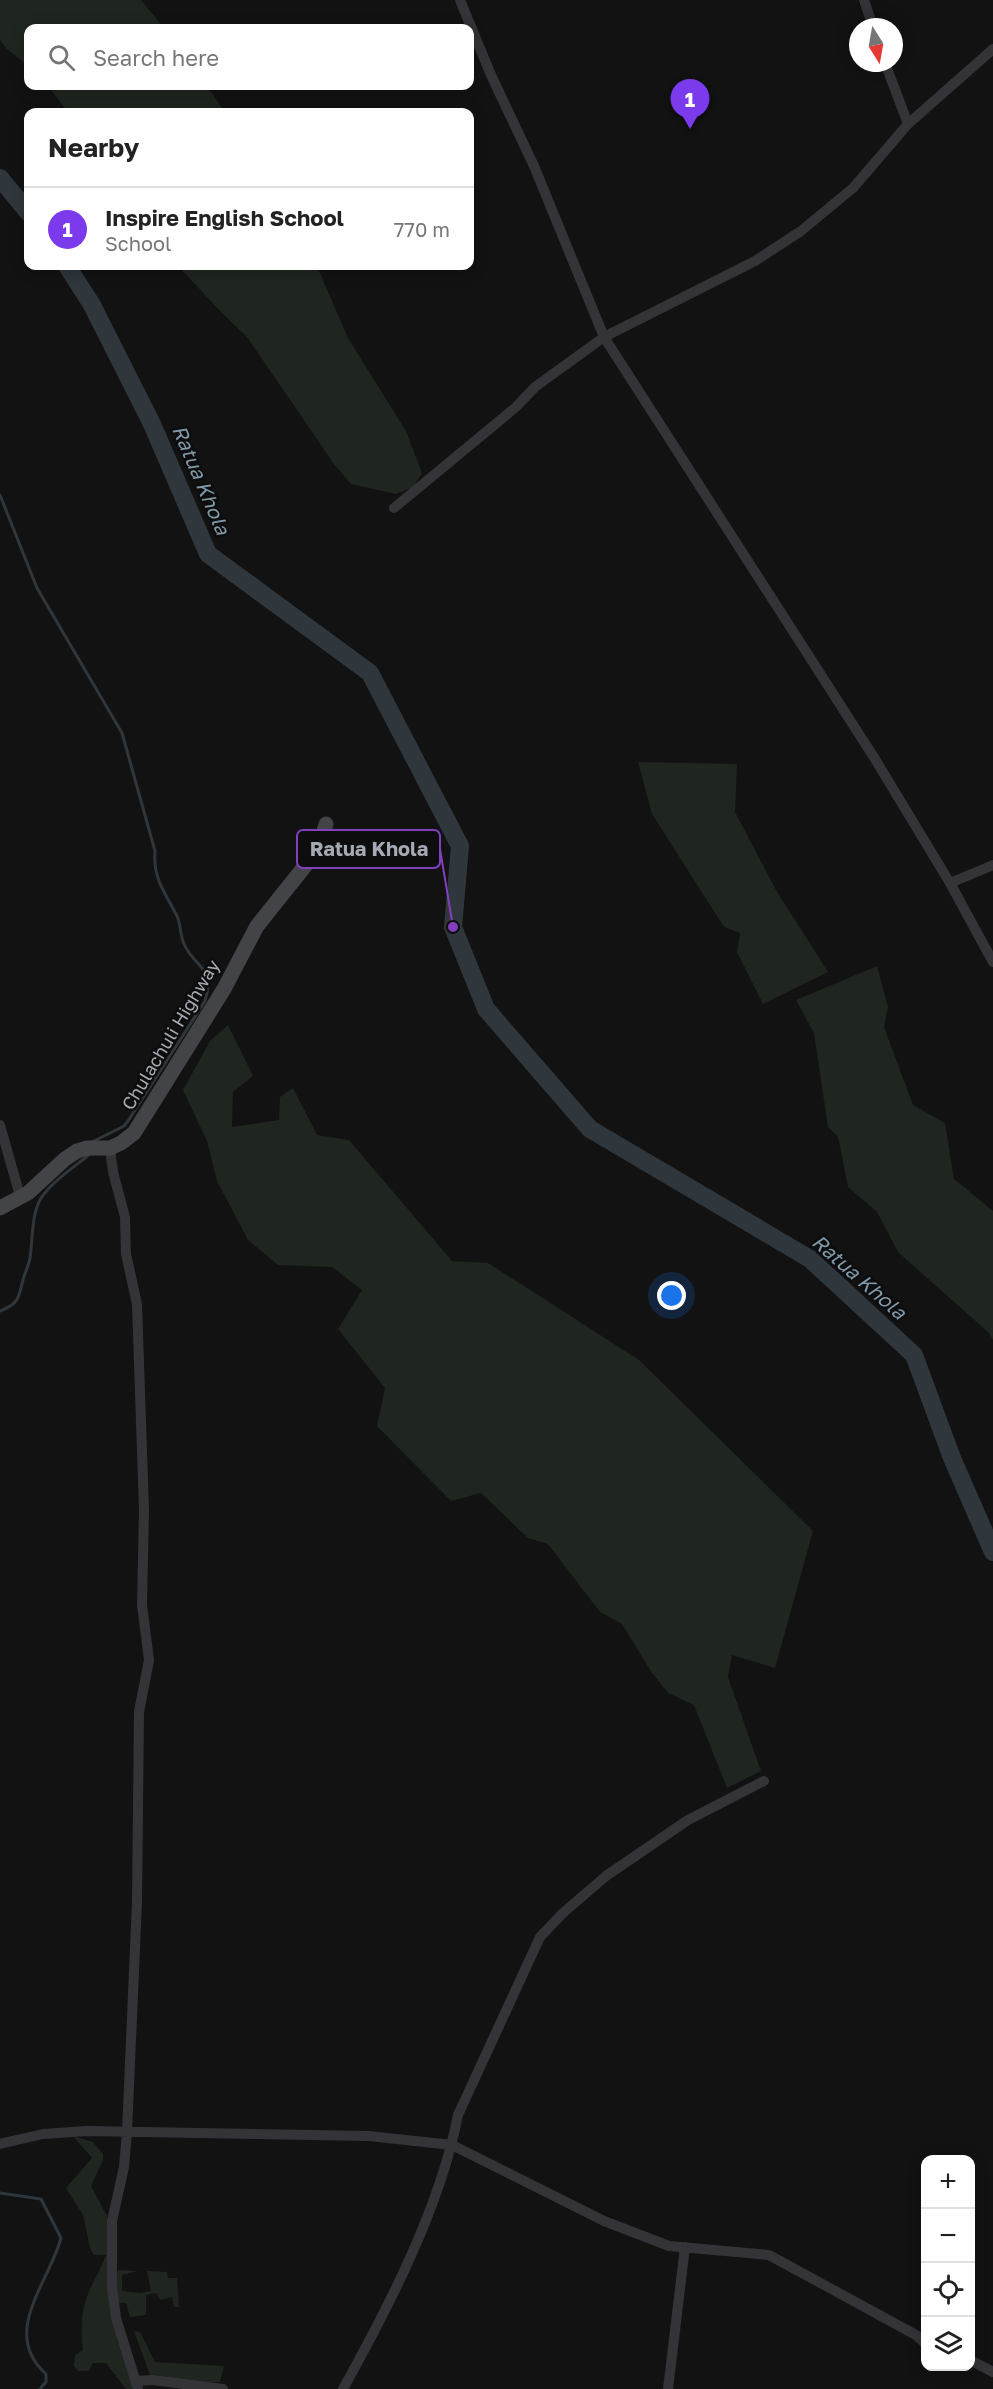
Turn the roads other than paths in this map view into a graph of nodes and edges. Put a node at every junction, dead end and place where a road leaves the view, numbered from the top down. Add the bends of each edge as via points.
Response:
1 (460, 0) edge
2 (864, 0) edge
3 (870, 18) edge
4 (470, 24) edge
5 (474, 34) edge
6 (993, 49) edge
7 (888, 72) edge
8 (908, 124) junction
9 (604, 337) junction
10 (394, 508) dead end
11 (326, 824) dead end
12 (993, 866) edge
13 (950, 883) junction
14 (993, 962) edge
15 (0, 1125) edge
16 (110, 1148) junction
17 (20, 1196) junction
18 (0, 1208) edge
19 (765, 1781) dead end
20 (127, 2132) junction
21 (0, 2144) edge
22 (452, 2145) junction
23 (686, 2247) junction
24 (921, 2340) edge
25 (975, 2363) edge
26 (993, 2372) edge
27 (138, 2385) edge
28 (223, 2389) edge
29 (343, 2389) edge
30 (668, 2389) edge

1 - 4 street
2 - 3 street
5 - 9 street
6 - 8 street
7 - 8 street
8 - 9 street via 854,188 801,231 755,261
9 - 10 street via 535,387
9 - 13 street via 869,749
11 - 16 street, Chulachuli Highway via 313,856 257,926 224,989 149,1112 134,1133
12 - 13 street
13 - 14 street
15 - 17 street
16 - 17 street, Chulachuli Highway via 77,1151
16 - 20 street via 138,1304 144,1510 142,1605 149,1660 139,1712 137,1902
17 - 18 street, Chulachuli Highway
19 - 22 street via 688,1820 615,1869 540,1937 458,2115
20 - 21 street via 62,2131
20 - 22 street via 369,2136
20 - 27 street via 124,2167 111,2221 112,2287 116,2318
22 - 23 street via 604,2221 669,2246
22 - 29 street via 414,2249
23 - 24 street via 769,2255
23 - 30 street
25 - 26 street
27 - 28 street via 152,2380

